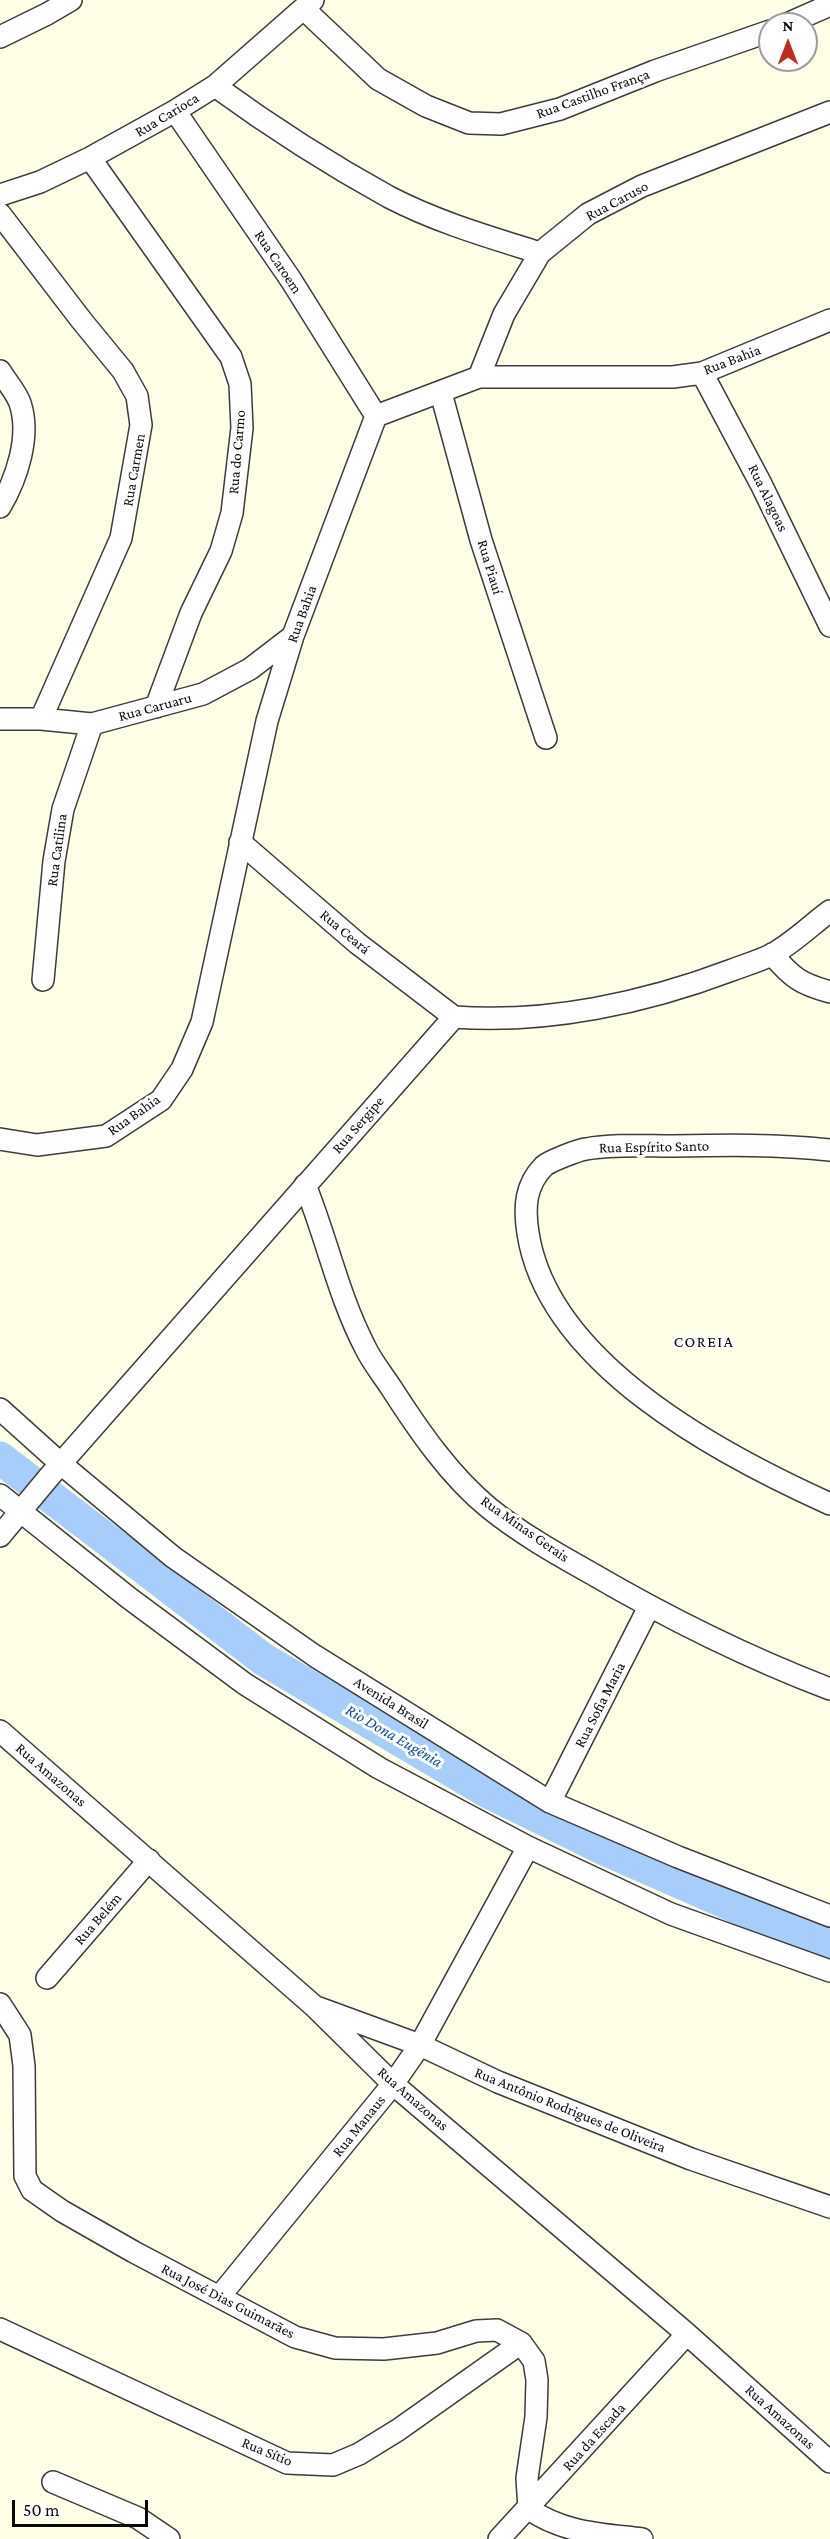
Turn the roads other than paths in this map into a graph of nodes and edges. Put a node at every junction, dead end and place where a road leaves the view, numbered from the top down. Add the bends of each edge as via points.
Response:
1 (71, 0) edge
2 (309, 5) edge
3 (830, 5) edge
4 (814, 12) edge
5 (758, 35) edge
6 (0, 37) edge
7 (215, 86) junction
8 (175, 111) junction
9 (830, 112) edge
10 (90, 158) junction
11 (0, 195) edge
12 (0, 214) edge
13 (540, 253) junction
14 (830, 320) edge
15 (0, 371) edge
16 (702, 373) junction
17 (479, 377) junction
18 (441, 393) junction
19 (376, 416) junction
20 (0, 507) edge
21 (830, 626) edge
22 (293, 636) junction
23 (156, 706) junction
24 (0, 719) edge
25 (41, 719) junction
26 (92, 724) junction
27 (546, 738) dead end
28 (240, 842) junction
29 (830, 911) edge
30 (772, 954) junction
31 (43, 980) dead end
32 (830, 992) edge
33 (454, 1017) junction
34 (0, 1138) edge
35 (830, 1150) edge
36 (305, 1185) junction
37 (0, 1409) edge
38 (54, 1470) junction
39 (0, 1495) edge
40 (830, 1504) edge
41 (23, 1508) junction
42 (0, 1536) edge
43 (650, 1607) junction
44 (830, 1689) edge
45 (0, 1731) edge
46 (550, 1802) junction
47 (528, 1847) junction
48 (148, 1860) junction
49 (830, 1916) edge
50 (830, 1971) edge
51 (47, 1978) dead end
52 (0, 2004) edge
53 (314, 2006) junction
54 (420, 2045) junction
55 (393, 2084) junction
56 (830, 2207) edge
57 (220, 2296) junction
58 (0, 2329) edge
59 (687, 2334) junction
60 (521, 2343) junction
61 (830, 2462) edge
62 (53, 2482) dead end
63 (529, 2509) junction
64 (169, 2539) edge
65 (500, 2539) edge
66 (642, 2539) edge

1 - 6 street
2 - 5 street, Rua Castilho França via 378,79 426,106 469,123 501,124 560,109
2 - 7 street, Rua Carioca
3 - 4 street
7 - 8 street, Rua Carioca
7 - 13 street via 286,135 390,197 455,226
8 - 10 street, Rua Carioca
8 - 19 street, Rua Caroem via 291,280
9 - 13 street, Rua Caruso via 642,186 588,214
10 - 11 street, Rua Carioca via 40,182
10 - 23 street, Rua do Carmo via 231,357 240,384 242,428 232,513 222,551 191,613
12 - 25 street, Rua Carmen via 123,371 137,396 141,425 122,538
13 - 17 street, Rua Caruso via 504,314
14 - 16 street, Rua Bahia
15 - 20 street via 20,402 23,425 21,455
16 - 17 street, Rua Bahia via 673,377
16 - 21 street, Rua Alagoas
17 - 18 street, Rua Bahia
18 - 19 street, Rua Bahia
18 - 27 street, Rua Piauí via 481,540
19 - 22 street, Rua Bahia
22 - 23 street, Rua Caruaru via 250,669 203,694
22 - 28 street, Rua Bahia via 267,721
23 - 26 street, Rua Caruaru
24 - 25 street, Rua Caruaru
25 - 26 street, Rua Caruaru
26 - 31 street, Rua Catilina via 63,809
28 - 33 street, Rua Ceará via 357,943
28 - 34 street, Rua Bahia via 202,1022 182,1069 161,1100 106,1136 37,1145
29 - 30 street
30 - 32 street via 804,985
30 - 33 street via 690,986 605,1007 492,1020
33 - 36 street, Rua Sergipe
35 - 40 street, Rua Espírito Santo via 786,1145 585,1149 545,1165 531,1185 524,1208 531,1251 554,1304 594,1354 670,1418 746,1463
36 - 38 street, Rua Sergipe
36 - 43 street, Rua Minas Gerais via 341,1294 365,1348 443,1462 489,1508 554,1552
37 - 38 street, Avenida Brasil
38 - 41 street, Rua Sergipe
38 - 46 street, Avenida Brasil via 315,1656
39 - 41 street
41 - 42 street, Rua Sergipe
41 - 47 street via 245,1684 379,1767
43 - 44 street, Rua Minas Gerais via 771,1666
43 - 46 street, Rua Sofia Maria
45 - 48 street, Rua Amazonas
46 - 49 street, Avenida Brasil
47 - 50 street via 671,1914
47 - 54 street, Rua Manaus
48 - 51 street, Rua Belém
48 - 53 street, Rua Amazonas
52 - 57 street, Rua José Dias Guimarães via 20,2036 25,2176 32,2190 134,2252
53 - 54 street, Rua Antônio Rodrigues de Oliveira
53 - 55 street, Rua Amazonas
54 - 55 street, Rua Manaus
54 - 56 street, Rua Antônio Rodrigues de Oliveira via 498,2082 680,2155
55 - 57 street, Rua Manaus
55 - 59 street, Rua Amazonas
57 - 60 street, Rua José Dias Guimarães via 295,2337 335,2348 384,2349 497,2330
58 - 60 street, Rua Sítio via 287,2463 316,2466 333,2465 359,2454
59 - 61 street, Rua Amazonas
59 - 63 street, Rua da Escada
60 - 63 street via 534,2361 537,2380 527,2478
62 - 64 street via 138,2518
63 - 65 street, Rua da Escada
63 - 66 street via 551,2522 584,2532

